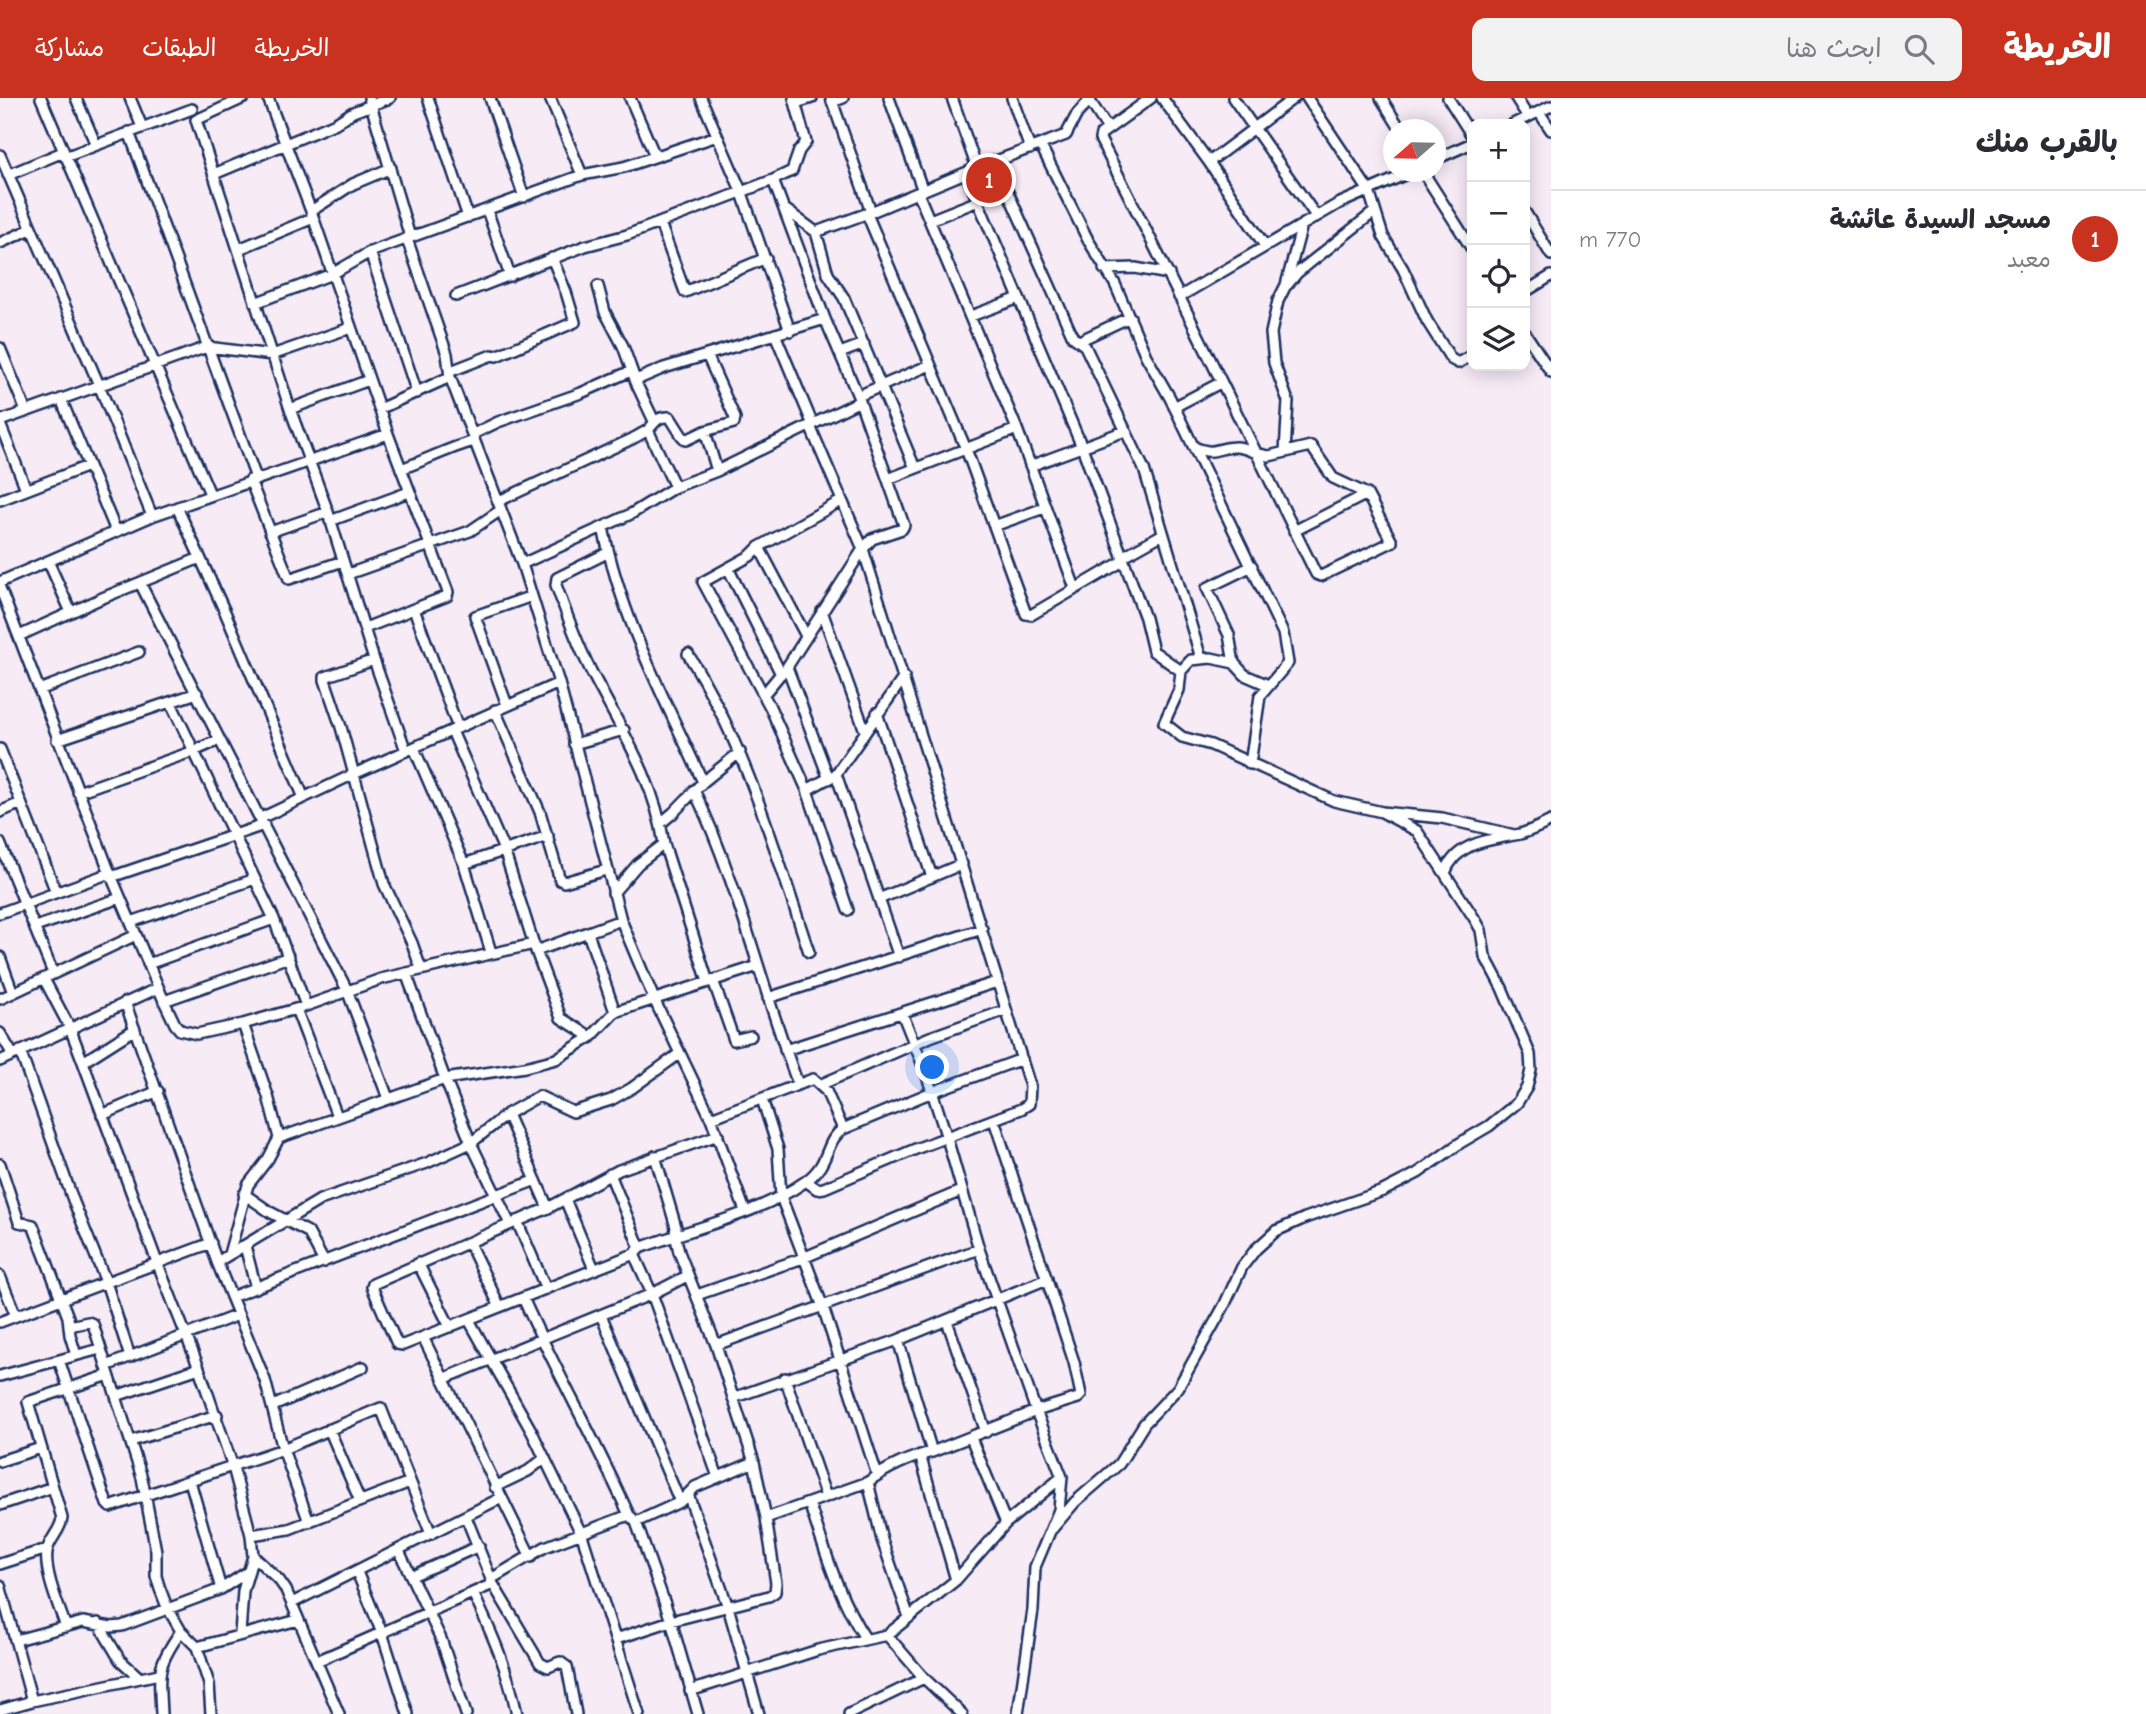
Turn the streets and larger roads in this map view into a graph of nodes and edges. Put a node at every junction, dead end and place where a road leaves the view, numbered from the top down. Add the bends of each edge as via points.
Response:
1 (41, 98) edge
2 (76, 98) edge
3 (130, 98) edge
4 (189, 98) edge
5 (244, 98) edge
6 (268, 98) edge
7 (390, 98) edge
8 (428, 98) edge
9 (490, 98) edge
10 (550, 98) edge
11 (631, 98) edge
12 (701, 98) edge
13 (812, 98) edge
14 (844, 98) edge
15 (889, 98) edge
16 (952, 98) edge
17 (1012, 98) edge
18 (1151, 98) edge
19 (1163, 98) edge
20 (1233, 98) edge
21 (1294, 98) edge
22 (1307, 98) edge
23 (1381, 98) edge
24 (1448, 98) edge
25 (1516, 98) edge
26 (1088, 99) edge
27 (831, 100) edge
28 (795, 101) edge
29 (370, 102) edge
30 (1551, 106) edge
31 (192, 109) junction
32 (1539, 112) junction
33 (1528, 117) junction
34 (1394, 119) edge
35 (1524, 119) edge
36 (196, 120) junction
37 (142, 127) junction
38 (1467, 128) edge
39 (1108, 129) junction
40 (1254, 130) junction
41 (1551, 130) edge
42 (128, 132) junction
43 (717, 136) junction
44 (285, 144) junction
45 (96, 145) junction
46 (1467, 145) edge
47 (1041, 146) junction
48 (1030, 149) junction
49 (0, 155) edge
50 (64, 155) junction
51 (1446, 155) edge
52 (655, 156) junction
53 (994, 161) junction
54 (1209, 162) junction
55 (391, 168) junction
56 (977, 168) junction
57 (966, 173) junction
58 (214, 174) junction
59 (8, 175) junction
60 (582, 175) junction
61 (773, 180) junction
62 (1389, 182) edge
63 (1429, 182) edge
64 (1369, 191) junction
65 (920, 192) junction
66 (741, 193) junction
67 (524, 197) junction
68 (978, 201) junction
69 (783, 208) junction
70 (487, 210) junction
71 (1374, 212) junction
72 (869, 213) junction
73 (312, 214) junction
74 (1316, 216) junction
75 (468, 217) junction
76 (930, 220) junction
77 (1530, 220) edge
78 (660, 223) junction
79 (1302, 225) junction
80 (31, 229) junction
81 (816, 232) junction
82 (408, 238) junction
83 (0, 243) edge
84 (1469, 245) edge
85 (1265, 246) junction
86 (239, 249) junction
87 (370, 252) junction
88 (1551, 255) edge
89 (552, 258) junction
90 (766, 258) junction
91 (1104, 269) junction
92 (332, 274) junction
93 (1169, 274) junction
94 (1551, 275) edge
95 (510, 276) junction
96 (1286, 285) junction
97 (598, 286) dead end
98 (1530, 289) edge
99 (456, 296) dead end
100 (1180, 297) junction
101 (1019, 298) junction
102 (255, 303) junction
103 (971, 316) junction
104 (1130, 317) junction
105 (825, 319) junction
106 (350, 328) junction
107 (790, 331) junction
108 (775, 334) junction
109 (1530, 340) edge
110 (1079, 341) junction
111 (864, 344) junction
112 (207, 347) junction
113 (0, 348) edge
114 (839, 353) junction
115 (272, 355) junction
116 (707, 355) junction
117 (1467, 358) edge
118 (930, 365) junction
119 (155, 366) junction
120 (1551, 372) edge
121 (451, 374) junction
122 (634, 376) junction
123 (369, 380) junction
124 (1220, 383) junction
125 (99, 385) junction
126 (882, 386) junction
127 (417, 393) junction
128 (61, 399) junction
129 (859, 399) junction
130 (1174, 407) junction
131 (290, 409) junction
132 (379, 409) junction
133 (26, 411) junction
134 (654, 421) junction
135 (0, 422) edge
136 (811, 425) junction
137 (1017, 429) junction
138 (648, 430) junction
139 (705, 431) junction
140 (1125, 431) junction
141 (388, 434) junction
142 (473, 437) junction
143 (1082, 447) junction
144 (1194, 447) junction
145 (966, 449) junction
146 (1285, 452) junction
147 (1255, 453) junction
148 (309, 460) junction
149 (88, 466) junction
150 (1030, 466) junction
151 (915, 468) junction
152 (401, 469) junction
153 (718, 471) junction
154 (253, 479) junction
155 (888, 479) junction
156 (676, 486) junction
157 (26, 489) junction
158 (410, 492) junction
159 (210, 494) junction
160 (1367, 494) junction
161 (0, 500) edge
162 (841, 500) junction
163 (500, 505) junction
164 (177, 507) junction
165 (1044, 508) junction
166 (152, 516) junction
167 (329, 517) junction
168 (994, 526) junction
169 (603, 527) junction
170 (116, 531) junction
171 (1294, 531) junction
172 (270, 532) junction
173 (1163, 534) junction
174 (430, 545) junction
175 (759, 547) junction
176 (863, 549) junction
177 (607, 554) junction
178 (200, 558) junction
179 (1123, 559) junction
180 (48, 561) junction
181 (343, 561) junction
182 (522, 564) junction
183 (1252, 566) junction
184 (728, 568) junction
185 (348, 575) junction
186 (0, 583) edge
187 (140, 583) junction
188 (1074, 588) junction
189 (0, 589) edge
190 (531, 596) junction
191 (414, 609) junction
192 (822, 611) junction
193 (71, 612) junction
194 (365, 628) junction
195 (19, 636) junction
196 (806, 636) junction
197 (139, 652) dead end
198 (688, 654) dead end
199 (1201, 658) junction
200 (374, 660) junction
201 (1234, 663) junction
202 (784, 670) junction
203 (1181, 671) junction
204 (904, 677) junction
205 (559, 683) junction
206 (1268, 685) junction
207 (39, 690) junction
208 (197, 693) junction
209 (764, 694) junction
210 (171, 703) junction
211 (508, 705) junction
212 (495, 710) junction
213 (877, 713) junction
214 (455, 730) junction
215 (624, 730) junction
216 (866, 731) junction
217 (57, 740) junction
218 (219, 740) junction
219 (574, 744) junction
220 (0, 749) edge
221 (410, 750) junction
222 (194, 751) junction
223 (740, 752) junction
224 (1250, 764) junction
225 (354, 774) junction
226 (833, 777) junction
227 (703, 782) junction
228 (694, 790) junction
229 (807, 790) junction
230 (78, 792) junction
231 (304, 798) junction
232 (20, 803) junction
233 (0, 812) edge
234 (1382, 812) junction
235 (1551, 821) edge
236 (262, 822) junction
237 (661, 822) junction
238 (1514, 835) junction
239 (233, 836) junction
240 (548, 836) junction
241 (0, 843) edge
242 (664, 844) junction
243 (504, 850) junction
244 (464, 864) junction
245 (962, 864) junction
246 (606, 870) junction
247 (1445, 873) junction
248 (111, 875) junction
249 (932, 877) junction
250 (255, 879) junction
251 (56, 892) junction
252 (613, 892) junction
253 (120, 898) junction
254 (879, 899) junction
255 (26, 903) junction
256 (848, 910) dead end
257 (0, 912) edge
258 (274, 919) junction
259 (621, 920) junction
260 (131, 922) junction
261 (35, 927) junction
262 (982, 929) junction
263 (588, 933) junction
264 (136, 935) junction
265 (535, 947) junction
266 (491, 952) junction
267 (809, 952) dead end
268 (0, 957) edge
269 (289, 957) junction
270 (899, 957) junction
271 (148, 964) junction
272 (758, 966) junction
273 (422, 969) junction
274 (406, 972) junction
275 (53, 973) junction
276 (44, 979) junction
277 (710, 981) junction
278 (997, 982) junction
279 (158, 988) junction
280 (347, 990) junction
281 (13, 993) junction
282 (768, 998) junction
283 (0, 999) edge
284 (654, 999) junction
285 (164, 1001) junction
286 (125, 1002) junction
287 (306, 1006) junction
288 (296, 1009) junction
289 (1006, 1010) junction
290 (615, 1012) junction
291 (902, 1013) junction
292 (243, 1024) junction
293 (69, 1028) junction
294 (135, 1029) junction
295 (0, 1033) edge
296 (751, 1036) dead end
297 (591, 1037) junction
298 (914, 1044) junction
299 (785, 1050) junction
300 (17, 1053) junction
301 (679, 1054) junction
302 (1022, 1059) junction
303 (0, 1061) edge
304 (83, 1062) junction
305 (445, 1079) junction
306 (799, 1084) junction
307 (822, 1084) junction
308 (158, 1091) junction
309 (932, 1092) junction
310 (388, 1098) junction
311 (762, 1099) junction
312 (507, 1114) junction
313 (102, 1115) junction
314 (337, 1116) junction
315 (711, 1118) junction
316 (994, 1120) junction
317 (843, 1129) junction
318 (718, 1135) junction
319 (279, 1138) junction
320 (947, 1138) junction
321 (471, 1143) junction
322 (654, 1156) junction
323 (0, 1164) edge
324 (610, 1174) junction
325 (536, 1180) junction
326 (806, 1181) junction
327 (961, 1191) junction
328 (244, 1194) junction
329 (498, 1195) junction
330 (781, 1197) junction
331 (565, 1199) junction
332 (548, 1208) junction
333 (745, 1211) junction
334 (286, 1220) junction
335 (513, 1223) junction
336 (675, 1234) junction
337 (469, 1242) junction
338 (211, 1243) junction
339 (245, 1246) junction
340 (979, 1249) junction
341 (637, 1251) junction
342 (229, 1254) junction
343 (803, 1258) junction
344 (157, 1262) junction
345 (217, 1262) junction
346 (324, 1262) junction
347 (418, 1264) junction
348 (594, 1269) junction
349 (0, 1276) edge
350 (687, 1276) junction
351 (1047, 1279) junction
352 (106, 1282) junction
353 (256, 1288) junction
354 (546, 1289) junction
355 (652, 1294) junction
356 (697, 1295) junction
357 (231, 1297) junction
358 (60, 1298) junction
359 (523, 1298) junction
360 (997, 1300) junction
361 (500, 1307) junction
362 (823, 1307) junction
363 (238, 1315) junction
364 (601, 1315) junction
365 (16, 1317) junction
366 (469, 1320) junction
367 (947, 1321) junction
368 (0, 1322) edge
369 (69, 1326) junction
370 (450, 1327) junction
371 (185, 1335) junction
372 (423, 1338) junction
373 (541, 1338) junction
374 (898, 1340) junction
375 (716, 1345) junction
376 (100, 1349) junction
377 (76, 1355) junction
378 (130, 1357) junction
379 (841, 1359) junction
380 (59, 1360) junction
381 (490, 1360) junction
382 (363, 1367) dead end
383 (199, 1368) junction
384 (107, 1370) junction
385 (0, 1376) edge
386 (785, 1378) junction
387 (443, 1379) junction
388 (67, 1387) junction
389 (116, 1396) junction
390 (733, 1398) junction
391 (273, 1406) junction
392 (1035, 1411) junction
393 (217, 1415) junction
394 (329, 1429) junction
395 (986, 1432) junction
396 (971, 1438) junction
397 (131, 1441) junction
398 (41, 1448) junction
399 (283, 1449) junction
400 (932, 1452) junction
401 (920, 1455) junction
402 (545, 1458) junction
403 (0, 1461) edge
404 (754, 1462) junction
405 (233, 1467) junction
406 (877, 1475) junction
407 (718, 1477) junction
408 (1062, 1477) junction
409 (190, 1481) junction
410 (410, 1482) junction
411 (868, 1482) junction
412 (53, 1487) junction
413 (495, 1488) junction
414 (146, 1494) junction
415 (688, 1494) junction
416 (826, 1497) junction
417 (501, 1498) junction
418 (360, 1502) junction
419 (680, 1502) junction
420 (809, 1503) junction
421 (0, 1505) edge
422 (466, 1517) junction
423 (633, 1518) junction
424 (766, 1518) junction
425 (309, 1521) junction
426 (1006, 1523) junction
427 (1052, 1529) junction
428 (431, 1534) junction
429 (251, 1535) junction
430 (582, 1535) junction
431 (479, 1546) junction
432 (47, 1549) junction
433 (399, 1551) junction
434 (253, 1556) junction
435 (531, 1557) junction
436 (0, 1563) edge
437 (249, 1572) junction
438 (357, 1572) junction
439 (412, 1576) junction
440 (956, 1580) junction
441 (492, 1581) junction
442 (0, 1585) edge
443 (221, 1589) junction
444 (473, 1593) junction
445 (292, 1603) junction
446 (167, 1607) junction
447 (728, 1607) junction
448 (429, 1612) junction
449 (4, 1616) edge
450 (909, 1617) junction
451 (298, 1620) junction
452 (670, 1620) junction
453 (99, 1623) junction
454 (66, 1627) junction
455 (181, 1630) junction
456 (382, 1633) junction
457 (240, 1634) junction
458 (887, 1635) junction
459 (865, 1638) junction
460 (616, 1639) junction
461 (16, 1640) junction
462 (197, 1647) junction
463 (317, 1661) junction
464 (746, 1672) junction
465 (159, 1674) junction
466 (139, 1678) junction
467 (924, 1678) junction
468 (690, 1691) junction
469 (32, 1701) junction
470 (0, 1710) edge
471 (161, 1714) edge
472 (212, 1714) edge
473 (339, 1714) edge
474 (408, 1714) edge
475 (466, 1714) edge
476 (517, 1714) edge
477 (576, 1714) edge
478 (639, 1714) edge
479 (698, 1714) edge
480 (759, 1714) edge
481 (849, 1714) edge
482 (962, 1714) edge
483 (1018, 1714) edge

1 - 50 street
2 - 45 street
3 - 37 street
4 - 31 street
5 - 36 street
6 - 44 street
7 - 29 street
8 - 75 street
9 - 67 street
10 - 60 street
11 - 52 street
12 - 43 street
13 - 28 street
14 - 27 street
15 - 65 street
16 - 56 street
17 - 48 street
18 - 39 street
19 - 54 street
20 - 40 street
21 - 40 street
22 - 64 street
23 - 34 street
24 - 38 street
25 - 33 street
26 - 39 street
26 - 47 street via 1066,135
27 - 72 street
28 - 61 street via 806,142 792,171
29 - 44 street via 336,123
29 - 55 street
30 - 32 street
31 - 36 street
31 - 37 street
32 - 33 street
32 - 41 street
33 - 35 street
36 - 58 street
37 - 42 street
39 - 93 street via 1100,139
40 - 54 street
40 - 74 street
42 - 45 street
42 - 112 street
43 - 52 street
43 - 66 street
44 - 58 street
44 - 73 street
45 - 50 street
46 - 51 street
47 - 48 street
47 - 91 street
48 - 53 street
49 - 59 street
50 - 59 street
50 - 119 street
52 - 60 street
53 - 56 street
53 - 110 street via 1073,337
54 - 85 street
55 - 73 street via 353,184
55 - 82 street
56 - 57 street
57 - 65 street
57 - 68 street
58 - 86 street
59 - 80 street
60 - 67 street
61 - 66 street
61 - 69 street
62 - 64 street
63 - 84 street
64 - 71 street
64 - 74 street
65 - 72 street
65 - 76 street
66 - 78 street
66 - 90 street
67 - 70 street
68 - 76 street
68 - 101 street
69 - 81 street
69 - 105 street
70 - 75 street
70 - 95 street
71 - 96 street
71 - 117 street via 1451,359 1458,363
72 - 81 street
72 - 118 street
73 - 86 street
73 - 92 street
74 - 79 street
75 - 82 street
76 - 103 street
77 - 88 street
78 - 89 street
78 - 90 street via 685,292
79 - 85 street
79 - 96 street
80 - 83 street
80 - 125 street
81 - 111 street via 828,274
82 - 87 street
82 - 121 street
85 - 100 street
86 - 102 street
87 - 92 street
87 - 127 street
89 - 95 street
89 - 121 street via 575,322
90 - 107 street
91 - 93 street
91 - 104 street
92 - 102 street
92 - 106 street
93 - 100 street
94 - 98 street
95 - 99 street
96 - 146 street via 1271,332 1272,357 1288,401
97 - 122 street
100 - 124 street
101 - 103 street
101 - 143 street
102 - 115 street
103 - 137 street
104 - 110 street
104 - 130 street
105 - 107 street
105 - 114 street
106 - 115 street
106 - 123 street
107 - 108 street
108 - 116 street
108 - 136 street
109 - 120 street
110 - 140 street
111 - 114 street
111 - 126 street
112 - 115 street
112 - 119 street
112 - 154 street
113 - 133 street
114 - 129 street
115 - 131 street
116 - 122 street
116 - 139 street via 735,421
118 - 126 street
118 - 145 street
119 - 125 street
119 - 159 street
121 - 127 street
121 - 142 street
122 - 134 street
122 - 142 street via 498,422
123 - 131 street
123 - 132 street
124 - 130 street
124 - 147 street
125 - 128 street
125 - 166 street
126 - 129 street
126 - 151 street
127 - 132 street
128 - 133 street
128 - 149 street
129 - 136 street
129 - 155 street
130 - 144 street
131 - 148 street
132 - 141 street
133 - 135 street
134 - 138 street
134 - 139 street via 670,417 686,440
135 - 157 street
136 - 153 street
136 - 162 street
137 - 145 street
137 - 150 street
138 - 156 street
138 - 163 street
139 - 153 street
140 - 143 street
140 - 173 street via 1144,469
141 - 148 street
141 - 152 street
142 - 152 street
142 - 163 street
143 - 150 street
143 - 179 street
144 - 147 street via 1208,453 1234,447
144 - 183 street
145 - 151 street
145 - 168 street
146 - 147 street
146 - 160 street via 1311,446 1333,478
147 - 171 street
148 - 154 street
148 - 167 street
149 - 157 street
149 - 170 street
150 - 165 street
151 - 155 street
152 - 158 street
153 - 156 street
154 - 159 street
154 - 172 street
155 - 176 street via 903,527 872,539
156 - 169 street
157 - 161 street
158 - 167 street
158 - 174 street
159 - 164 street
160 - 171 street
160 - 171 street via 1392,539 1389,544 1318,576
162 - 175 street
162 - 176 street
163 - 174 street via 470,531
163 - 182 street
164 - 166 street
164 - 178 street
165 - 168 street
165 - 188 street
166 - 170 street
167 - 172 street
167 - 181 street
168 - 188 street via 1026,614
169 - 177 street
169 - 182 street
170 - 180 street
172 - 181 street via 289,579
173 - 179 street
173 - 199 street
174 - 185 street
174 - 191 street via 448,594
175 - 184 street
175 - 196 street
176 - 192 street
176 - 204 street
177 - 215 street via 556,581 581,651
177 - 227 street via 646,662
178 - 187 street
178 - 231 street
179 - 188 street
179 - 203 street via 1153,651
180 - 186 street
180 - 193 street
181 - 185 street
182 - 190 street
183 - 201 street via 1208,588 1229,635
183 - 206 street via 1283,633 1289,661
184 - 202 street
184 - 209 street via 703,584
185 - 194 street
187 - 193 street
187 - 208 street
189 - 195 street
190 - 205 street
190 - 211 street via 475,616
191 - 194 street
191 - 214 street
192 - 196 street
192 - 216 street
193 - 195 street
194 - 200 street
195 - 207 street
196 - 202 street
197 - 207 street
198 - 223 street
199 - 201 street
199 - 203 street via 1191,660
200 - 221 street
200 - 225 street via 325,677
201 - 206 street via 1245,675
202 - 209 street
202 - 226 street
203 - 224 street via 1165,725 1182,737
204 - 213 street
204 - 245 street
205 - 211 street
205 - 219 street
206 - 224 street via 1259,700
207 - 217 street
208 - 210 street
208 - 218 street
209 - 229 street
210 - 217 street
210 - 222 street
211 - 212 street
212 - 214 street
212 - 240 street
213 - 216 street
213 - 249 street
214 - 221 street
214 - 243 street
215 - 219 street
215 - 237 street
216 - 226 street
217 - 230 street
218 - 222 street
218 - 236 street
219 - 246 street
220 - 232 street
221 - 225 street
221 - 244 street
222 - 230 street
222 - 239 street
223 - 227 street
223 - 267 street
224 - 234 street via 1334,802
225 - 231 street
225 - 273 street via 384,884
226 - 229 street
226 - 254 street
227 - 228 street
228 - 237 street
228 - 272 street via 724,860
229 - 256 street
230 - 248 street
231 - 236 street
232 - 233 street
232 - 251 street
234 - 238 street via 1442,818
234 - 247 street via 1417,831
235 - 238 street
236 - 239 street
236 - 280 street
237 - 242 street
238 - 247 street via 1470,845 1457,853
239 - 248 street
239 - 250 street
240 - 243 street
240 - 246 street via 562,881
241 - 255 street
242 - 252 street
242 - 277 street
243 - 244 street
243 - 265 street
244 - 266 street
245 - 249 street
245 - 262 street
246 - 252 street
247 - 427 street via 1481,930 1485,956 1520,1027 1530,1054 1527,1087 1489,1126 1418,1173 1383,1192 1276,1231 1256,1249 1178,1388 1144,1424 1119,1464
248 - 251 street
248 - 253 street
249 - 254 street
250 - 258 street
250 - 260 street
251 - 255 street
252 - 259 street
253 - 260 street
253 - 261 street
254 - 270 street
255 - 257 street
255 - 261 street
258 - 269 street
258 - 271 street
259 - 263 street
259 - 284 street
260 - 264 street
261 - 275 street
262 - 270 street
262 - 278 street
263 - 265 street
263 - 290 street
264 - 271 street
264 - 275 street
265 - 266 street
265 - 297 street via 561,1018
266 - 273 street
268 - 281 street
269 - 285 street
269 - 287 street
270 - 282 street
271 - 279 street
272 - 277 street
272 - 282 street
273 - 274 street
274 - 280 street
274 - 305 street
275 - 276 street
276 - 281 street
276 - 293 street
277 - 284 street
277 - 296 street via 734,1040
278 - 289 street
278 - 291 street
279 - 285 street
279 - 286 street
280 - 287 street
280 - 310 street
281 - 283 street
282 - 299 street
284 - 290 street
284 - 301 street
285 - 292 street via 175,1024 189,1033
286 - 293 street
286 - 294 street
287 - 288 street
288 - 292 street
288 - 314 street
289 - 298 street
289 - 302 street
290 - 297 street
291 - 298 street
291 - 299 street
292 - 319 street
293 - 300 street
293 - 304 street
294 - 304 street
294 - 308 street
295 - 300 street
297 - 305 street via 556,1059
298 - 307 street
298 - 309 street
299 - 306 street
300 - 303 street
300 - 352 street
301 - 312 street via 611,1100 573,1112 539,1096
301 - 315 street
302 - 309 street
302 - 316 street via 1030,1104
304 - 313 street
305 - 310 street
305 - 321 street
306 - 307 street via 813,1079
306 - 311 street
307 - 317 street
308 - 313 street
308 - 338 street
309 - 317 street
309 - 320 street
310 - 314 street
311 - 315 street
311 - 330 street via 778,1149
312 - 321 street
312 - 325 street
313 - 344 street
314 - 319 street
315 - 318 street
316 - 320 street
316 - 351 street
317 - 326 street via 832,1139 823,1165
318 - 322 street
318 - 333 street
319 - 328 street
320 - 326 street via 824,1188
320 - 327 street
321 - 329 street
321 - 334 street via 320,1200
322 - 324 street
322 - 336 street
323 - 358 street via 18,1220 33,1225
324 - 331 street
324 - 341 street
325 - 329 street
325 - 332 street
326 - 330 street
327 - 340 street
327 - 343 street
328 - 334 street
328 - 342 street
329 - 335 street
329 - 346 street
330 - 333 street
330 - 343 street
331 - 332 street
331 - 348 street
332 - 335 street
333 - 336 street
334 - 339 street
334 - 346 street via 308,1231
335 - 337 street
335 - 354 street
336 - 341 street
336 - 350 street
337 - 347 street
337 - 361 street
338 - 344 street
338 - 345 street
339 - 342 street
339 - 353 street
340 - 360 street
340 - 362 street
341 - 348 street
341 - 355 street
342 - 345 street
343 - 356 street
343 - 362 street
344 - 352 street
344 - 371 street
345 - 357 street
346 - 353 street
347 - 370 street
347 - 372 street via 372,1286 397,1344
348 - 354 street
349 - 365 street
350 - 355 street
350 - 356 street
351 - 360 street
351 - 392 street via 1081,1395
352 - 358 street
352 - 378 street
353 - 357 street
354 - 359 street
355 - 364 street
355 - 407 street
356 - 375 street
357 - 363 street
358 - 365 street
358 - 369 street
359 - 361 street
359 - 373 street
360 - 367 street
360 - 392 street
361 - 366 street
362 - 375 street
362 - 379 street
363 - 371 street
363 - 391 street
364 - 373 street
364 - 419 street
365 - 368 street
366 - 370 street
366 - 381 street
367 - 374 street
367 - 395 street
369 - 376 street via 91,1322
369 - 377 street
370 - 372 street
371 - 378 street
371 - 383 street
372 - 387 street
373 - 381 street
373 - 423 street
374 - 379 street
374 - 400 street
375 - 390 street
376 - 377 street
376 - 384 street
377 - 380 street
378 - 384 street
379 - 386 street
379 - 406 street
380 - 385 street
380 - 388 street
381 - 387 street
381 - 402 street
382 - 391 street
383 - 389 street
383 - 393 street
384 - 388 street
384 - 389 street
386 - 390 street
386 - 416 street
387 - 413 street
388 - 398 street via 28,1402
388 - 414 street via 107,1504 114,1507
389 - 397 street
390 - 404 street
391 - 399 street
392 - 395 street
392 - 408 street
393 - 397 street
393 - 405 street
394 - 399 street
394 - 410 street via 381,1408
394 - 418 street
395 - 396 street
396 - 400 street
396 - 426 street
397 - 414 street
398 - 403 street
398 - 412 street
399 - 405 street
399 - 425 street
400 - 401 street
401 - 406 street
401 - 440 street
402 - 413 street
402 - 430 street
404 - 407 street
404 - 424 street
405 - 409 street
405 - 429 street
406 - 411 street
407 - 415 street
408 - 426 street
408 - 427 street
409 - 414 street
409 - 443 street
410 - 418 street
410 - 428 street
411 - 416 street
411 - 450 street
412 - 421 street
412 - 432 street via 62,1522
413 - 417 street
414 - 446 street via 156,1576
415 - 419 street
415 - 447 street
416 - 420 street
417 - 422 street
417 - 435 street
418 - 425 street
419 - 423 street
420 - 424 street
420 - 459 street via 837,1586
422 - 428 street
422 - 431 street
423 - 430 street
423 - 452 street
424 - 447 street via 775,1592
425 - 429 street
426 - 440 street
427 - 483 street via 1035,1567
428 - 433 street
429 - 434 street
430 - 435 street via 556,1542
430 - 460 street
431 - 439 street
431 - 441 street
432 - 436 street
432 - 454 street via 50,1577
433 - 438 street
433 - 439 street
434 - 437 street
434 - 445 street via 279,1580
435 - 441 street
437 - 443 street
437 - 457 street
438 - 445 street
438 - 456 street
439 - 448 street
440 - 450 street
441 - 444 street
441 - 477 street via 540,1663 548,1667 560,1662 567,1667
442 - 449 street
443 - 446 street
444 - 448 street
444 - 476 street via 500,1651
445 - 451 street
446 - 453 street via 122,1626
446 - 455 street
447 - 452 street
447 - 464 street
448 - 456 street
448 - 475 street
449 - 461 street
450 - 458 street
451 - 457 street
451 - 463 street
452 - 460 street
452 - 468 street
453 - 454 street
453 - 466 street via 120,1660
454 - 461 street
455 - 462 street
455 - 465 street via 162,1660
456 - 463 street
456 - 474 street
457 - 462 street
458 - 459 street
458 - 467 street
459 - 464 street
460 - 478 street
461 - 469 street
462 - 472 street via 209,1684
463 - 473 street
464 - 468 street
464 - 480 street
465 - 466 street
465 - 471 street
466 - 469 street
467 - 481 street
467 - 482 street
468 - 479 street
469 - 470 street

